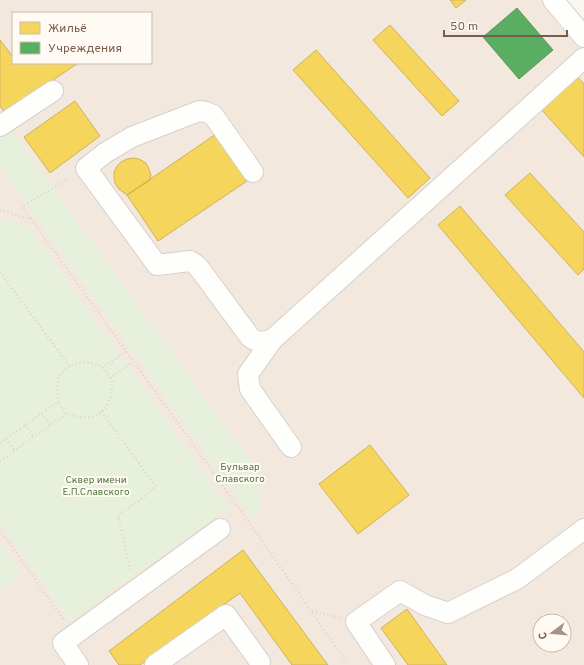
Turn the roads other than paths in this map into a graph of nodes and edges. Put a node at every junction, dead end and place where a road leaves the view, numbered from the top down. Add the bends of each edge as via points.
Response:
1 (553, 0) edge
2 (584, 37) edge
3 (584, 58) edge
4 (53, 91) dead end
5 (0, 126) edge
6 (253, 172) dead end
7 (273, 339) junction
8 (291, 447) dead end
9 (220, 529) dead end
10 (584, 529) edge
11 (260, 662) dead end
12 (78, 665) edge
13 (155, 665) edge
14 (385, 665) edge

1 - 2 street
3 - 7 street
4 - 5 street
6 - 7 street via 213,115 199,111 132,137 86,168 157,265 190,261 195,264 250,337 260,342
7 - 8 street via 248,374 248,381 250,389
9 - 12 street via 63,643
10 - 14 street via 517,579 448,613 425,605 400,591 356,622
11 - 13 street via 226,615

